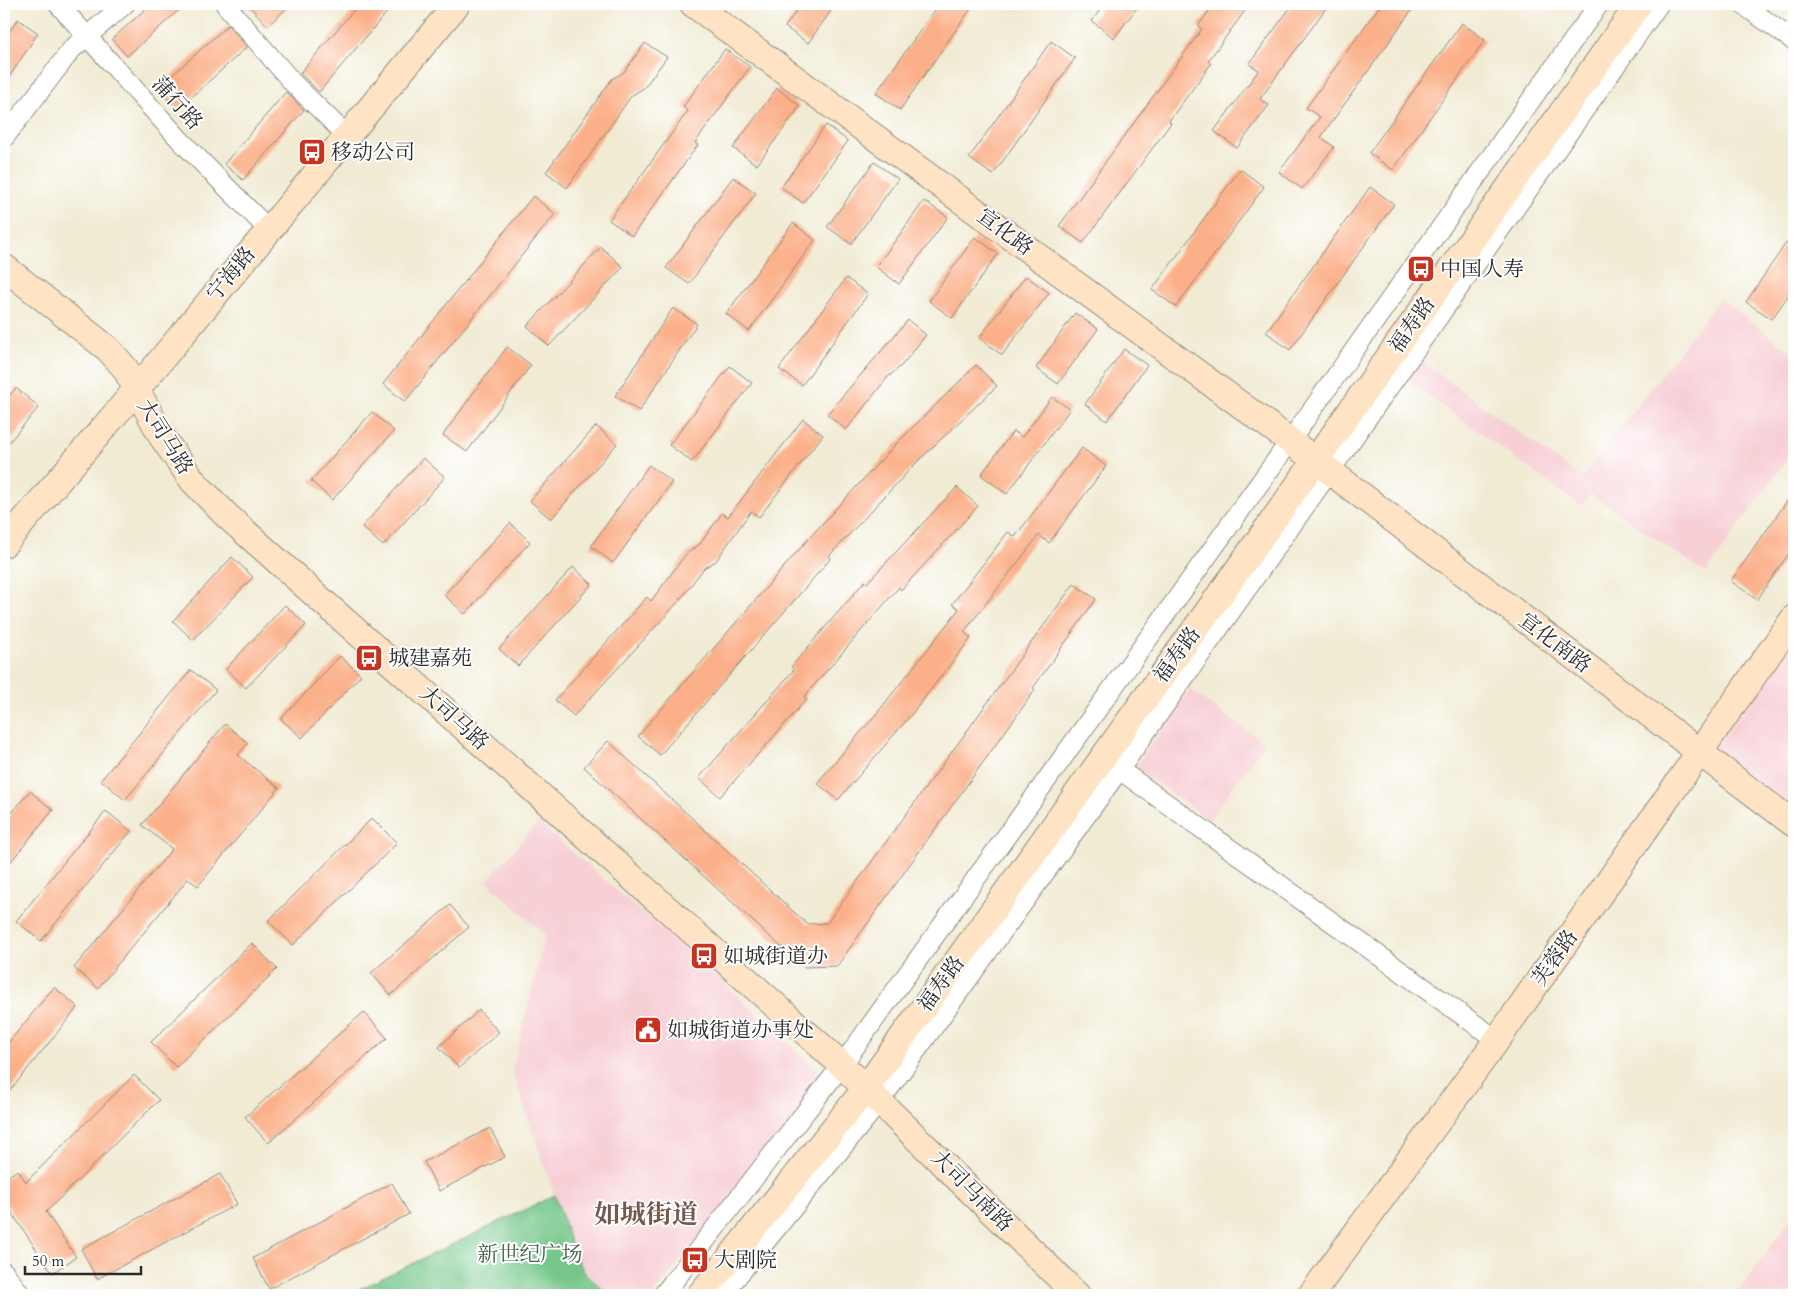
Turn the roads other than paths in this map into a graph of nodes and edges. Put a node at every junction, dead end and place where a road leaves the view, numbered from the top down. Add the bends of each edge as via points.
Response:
1 (58, 4) edge
2 (125, 4) edge
3 (225, 4) edge
4 (457, 4) edge
5 (693, 4) edge
6 (1599, 4) edge
7 (1623, 4) edge
8 (1639, 4) edge
9 (1659, 4) edge
10 (1742, 4) edge
11 (88, 36) junction
12 (1794, 41) edge
13 (346, 135) junction
14 (4, 138) edge
15 (268, 229) junction
16 (4, 267) edge
17 (127, 399) junction
18 (1310, 456) junction
19 (4, 544) edge
20 (1794, 618) edge
21 (1700, 752) junction
22 (1111, 764) junction
23 (1794, 824) edge
24 (1497, 1040) junction
25 (861, 1083) junction
26 (4, 1272) edge
27 (21, 1295) edge
28 (663, 1295) edge
29 (684, 1295) edge
30 (700, 1295) edge
31 (722, 1295) edge
32 (1077, 1295) edge
33 (1311, 1295) edge

1 - 11 street, 蒲行路
2 - 11 street
3 - 13 street via 293,83
4 - 13 street, 宁海路
5 - 18 street, 宣化路
6 - 18 street
7 - 18 street, 福寿路
8 - 18 street, 福寿路
9 - 18 street
10 - 12 street
11 - 14 street via 72,49
11 - 15 street, 蒲行路 via 181,141
13 - 15 street, 宁海路
15 - 17 street, 宁海路
16 - 17 street, 大司马路 via 108,348 125,368
17 - 19 street, 宁海路
17 - 25 street, 大司马路 via 162,437 193,481 226,515
18 - 21 street, 宣化南路
18 - 22 street, 福寿路
18 - 25 street, 福寿路
20 - 21 street, 芙蓉路
21 - 23 street, 宣化南路
21 - 24 street, 芙蓉路
22 - 24 street
22 - 25 street, 福寿路
24 - 33 street, 芙蓉路
25 - 28 street
25 - 29 street, 福寿路
25 - 30 street, 福寿路
25 - 31 street
25 - 32 street, 大司马南路
26 - 27 street

